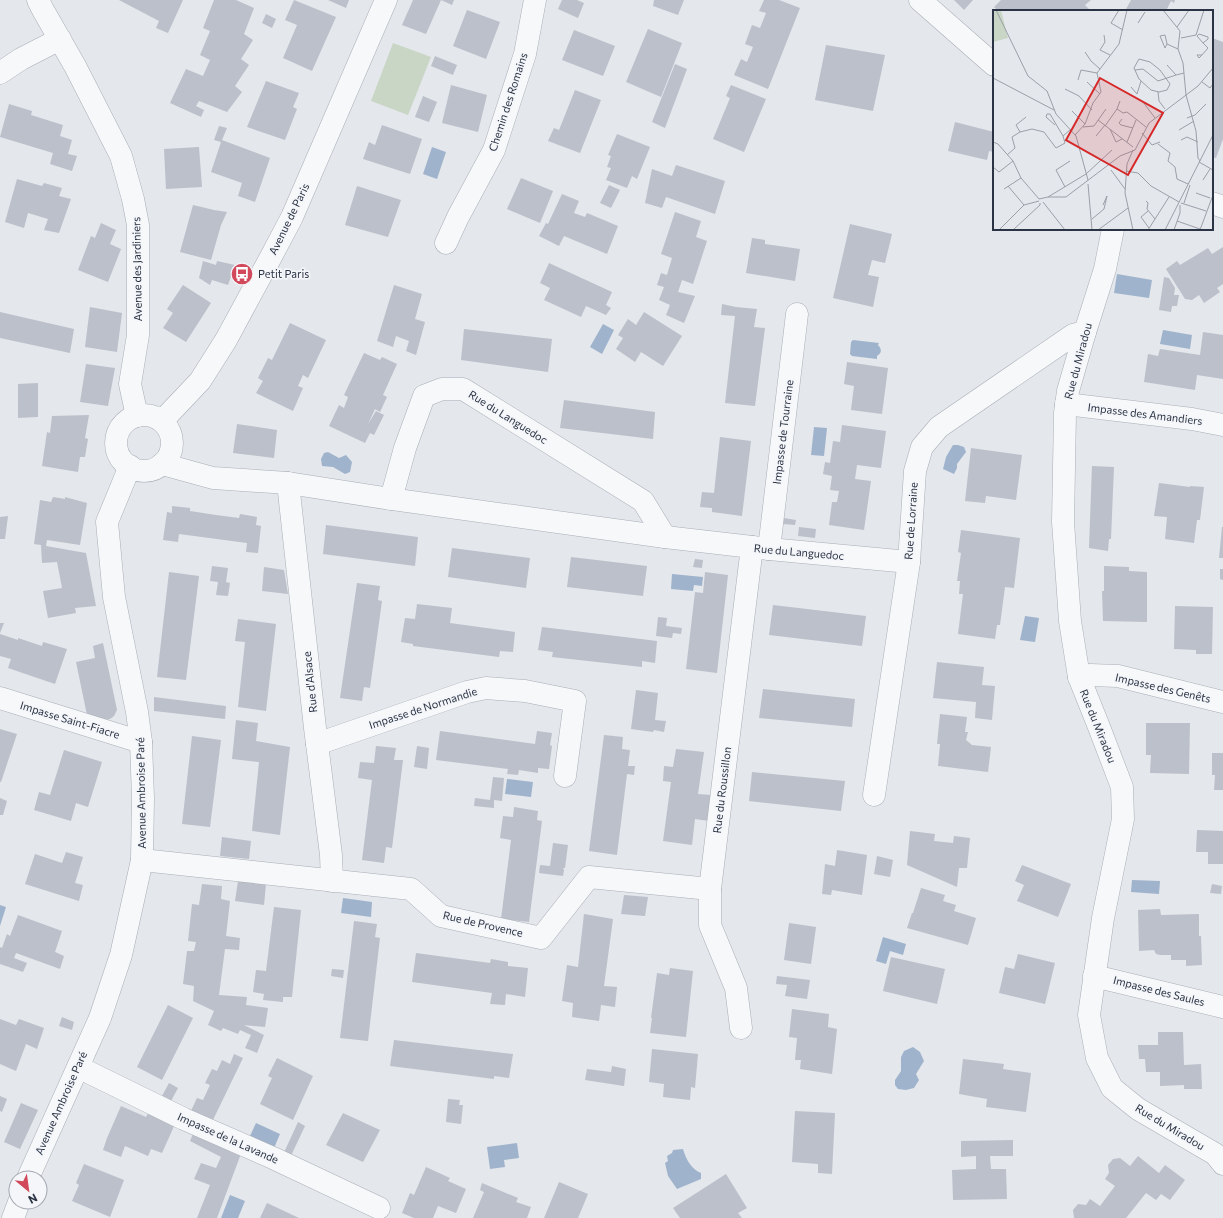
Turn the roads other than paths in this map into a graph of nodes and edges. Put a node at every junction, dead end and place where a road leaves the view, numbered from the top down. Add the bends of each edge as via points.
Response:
1 (38, 0) edge
2 (386, 0) edge
3 (535, 0) edge
4 (920, 0) edge
5 (60, 40) junction
6 (993, 64) edge
7 (0, 73) edge
8 (1213, 203) edge
9 (1223, 208) edge
10 (1113, 230) edge
11 (446, 243) dead end
12 (797, 314) dead end
13 (1085, 332) junction
14 (1066, 404) junction
15 (137, 416) junction
16 (162, 421) junction
17 (1223, 425) edge
18 (162, 464) junction
19 (130, 466) junction
20 (288, 483) junction
21 (391, 499) junction
22 (665, 537) junction
23 (761, 548) junction
24 (909, 562) junction
25 (1079, 677) junction
26 (0, 698) edge
27 (1223, 702) edge
28 (141, 742) junction
29 (317, 744) junction
30 (565, 776) dead end
31 (874, 795) dead end
32 (142, 860) junction
33 (332, 881) junction
34 (710, 889) junction
35 (1094, 976) junction
36 (1223, 1007) edge
37 (742, 1028) dead end
38 (78, 1067) junction
39 (1223, 1164) edge
40 (32, 1170) edge
41 (379, 1208) dead end

1 - 5 street, Avenue des Jardiniers
2 - 16 street, Avenue de Paris via 292,217 226,340 200,381
3 - 11 street, Chemin des Romains via 525,54 494,150
4 - 6 street
5 - 7 street via 21,59
5 - 15 street, Avenue des Jardiniers via 120,156 133,199 138,225 138,336 130,384
8 - 9 street
10 - 13 street, Rue du Miradou via 1105,270
12 - 23 street, Impasse de Tourraine
13 - 14 street, Rue du Miradou
13 - 24 street, Rue de Lorraine via 1074,335 939,427 922,447 915,471
14 - 17 street, Impasse des Amandiers
14 - 25 street, Rue du Miradou via 1063,522 1070,621
15 - 16 street via 154,416
15 - 19 street via 122,426 116,444 118,453
16 - 18 street via 168,427 172,442 168,458
18 - 19 street via 146,470
18 - 20 street, Rue du Languedoc via 212,478
19 - 28 street, Avenue Ambroise Paré via 107,522 114,598
20 - 21 street, Rue du Languedoc
20 - 29 street, Rue d'Alsace
21 - 22 street, Rue du Languedoc
21 - 22 street, Rue du Languedoc via 405,448 424,396 442,389 463,389 643,501
22 - 23 street, Rue du Languedoc
23 - 24 street, Rue du Languedoc
23 - 34 street, Rue du Roussillon
24 - 31 street, Rue de Lorraine
25 - 27 street, Impasse des Genêts via 1118,676
25 - 35 street, Rue du Miradou via 1122,787 1123,819
26 - 28 street, Impasse Saint-Fiacre
28 - 32 street, Avenue Ambroise Paré
29 - 30 street, Impasse de Normandie via 467,692 486,688 525,691 575,701
29 - 33 street, Rue d'Alsace
32 - 33 street, Rue de Provence
32 - 38 street, Avenue Ambroise Paré via 121,955 100,1018
33 - 34 street, Rue de Provence via 411,889 441,916 541,938 589,877
34 - 37 street, Rue du Roussillon via 710,925 736,988
35 - 36 street, Impasse des Saules
35 - 39 street, Rue du Miradou via 1088,1015 1097,1058 1112,1088 1138,1109 1215,1154
38 - 40 street, Avenue Ambroise Paré
38 - 41 street, Impasse de la Lavande via 184,1119

